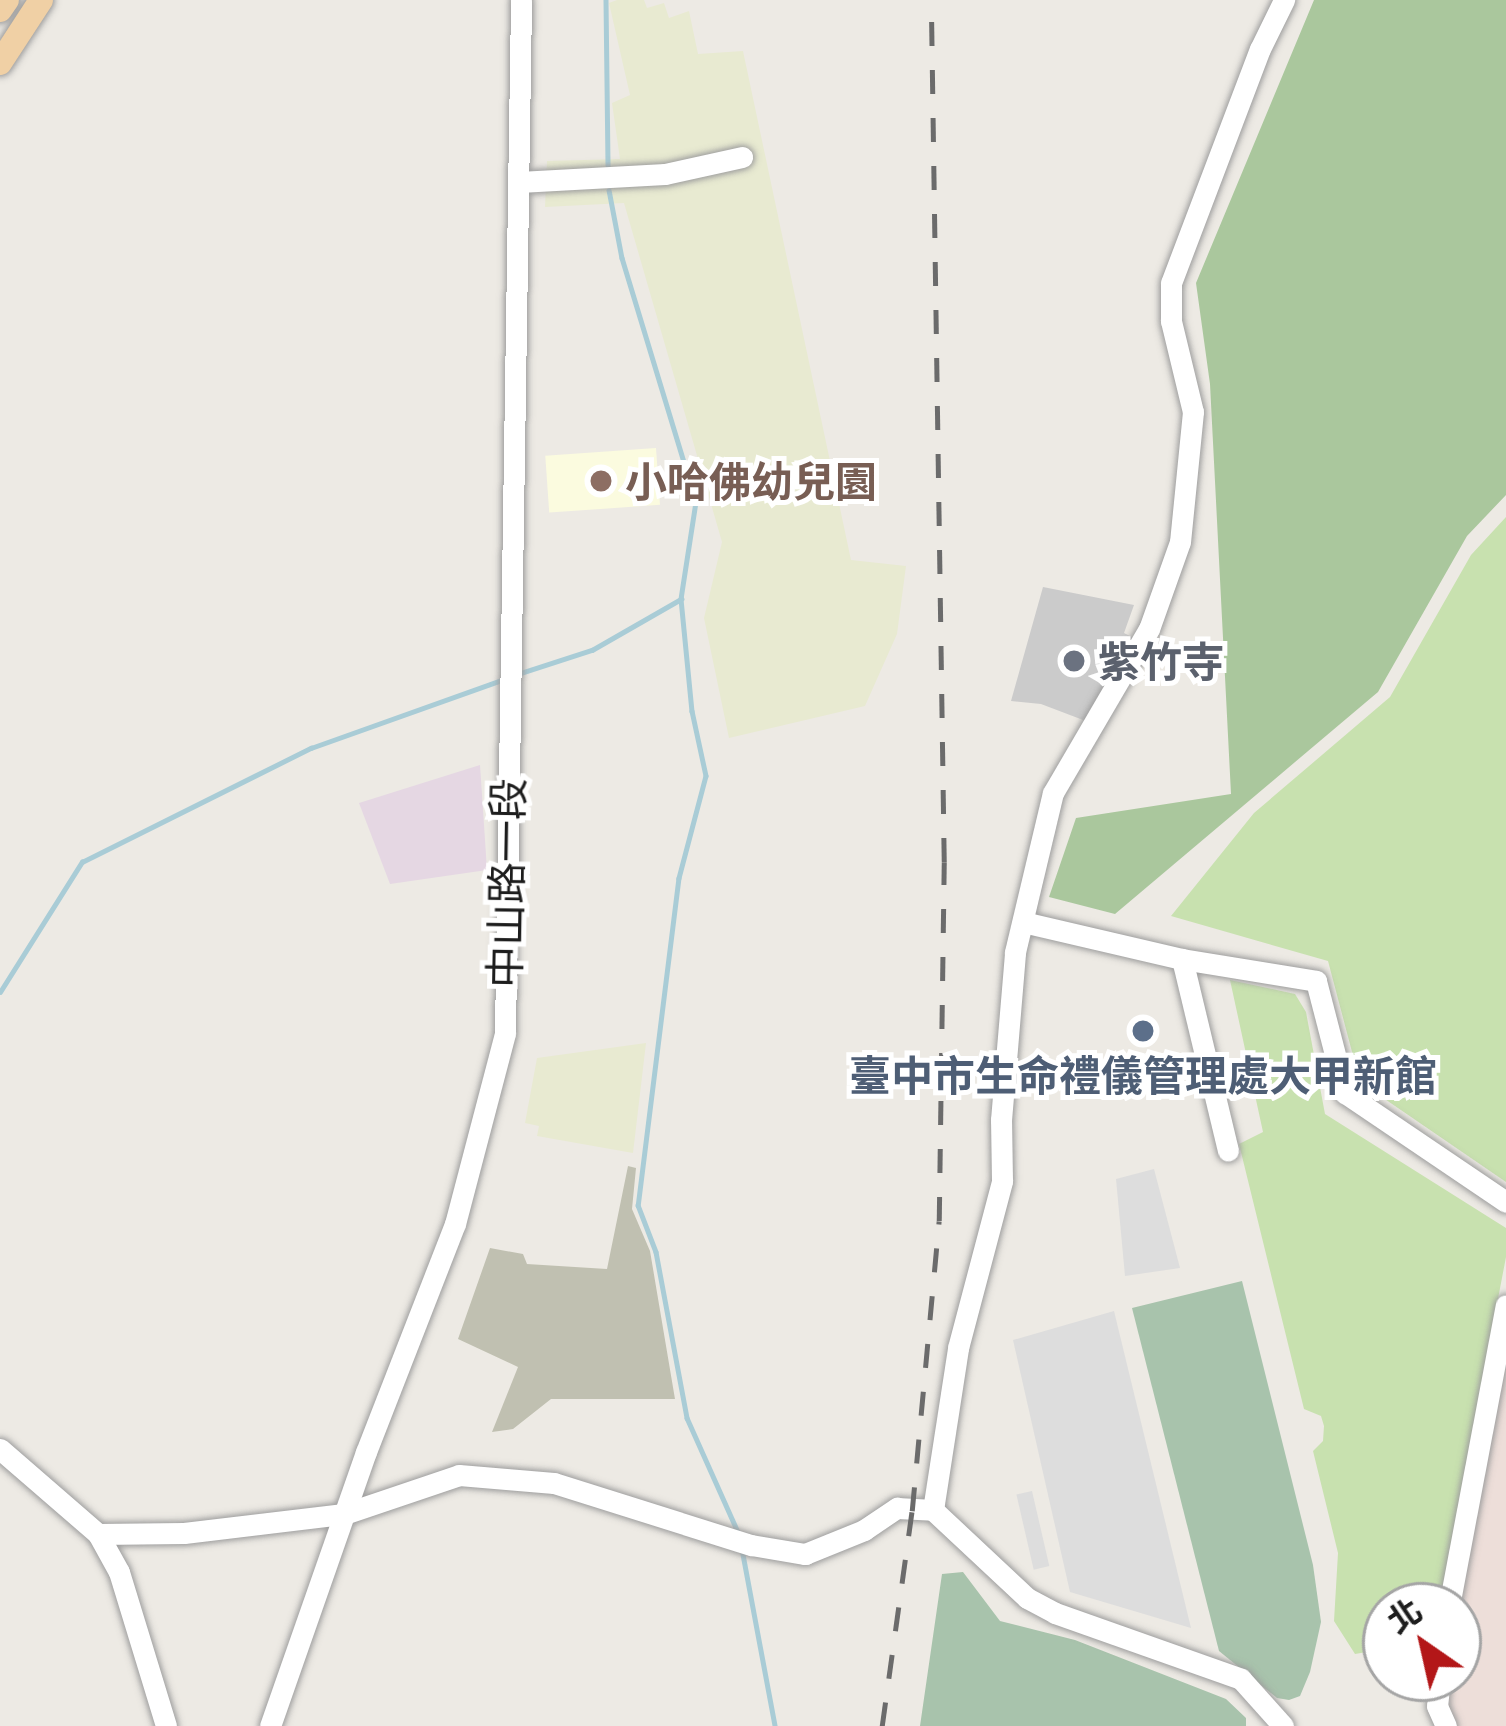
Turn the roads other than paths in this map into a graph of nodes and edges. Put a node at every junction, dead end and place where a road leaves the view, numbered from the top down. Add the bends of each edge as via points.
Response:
1 (7, 0) edge
2 (40, 0) edge
3 (521, 0) edge
4 (1284, 0) edge
5 (0, 10) edge
6 (0, 63) edge
7 (742, 157) dead end
8 (519, 182) junction
9 (1023, 922) junction
10 (1182, 959) junction
11 (1228, 1151) dead end
12 (1506, 1202) edge
13 (1506, 1305) edge
14 (0, 1449) edge
15 (933, 1510) junction
16 (344, 1514) junction
17 (98, 1534) junction
18 (1454, 1582) edge
19 (166, 1726) edge
20 (270, 1726) edge
21 (1283, 1726) edge

1 - 5 main road
2 - 6 main road
3 - 8 street, 中山路一段
4 - 9 street via 1172,283 1171,321 1192,412 1180,542 1149,629 1053,793
7 - 8 street via 665,174
8 - 16 street, 中山路一段 via 505,1033 455,1224
9 - 10 street
9 - 15 street via 1007,1009 1002,1181 958,1348
10 - 11 street
10 - 12 street via 1316,981 1345,1093
13 - 18 street
14 - 17 street
15 - 16 street via 897,1508 805,1554 740,1542 554,1483 459,1475
15 - 21 street via 1027,1598 1240,1679
16 - 17 street
16 - 20 street, 中山路一段
17 - 19 street via 134,1613

